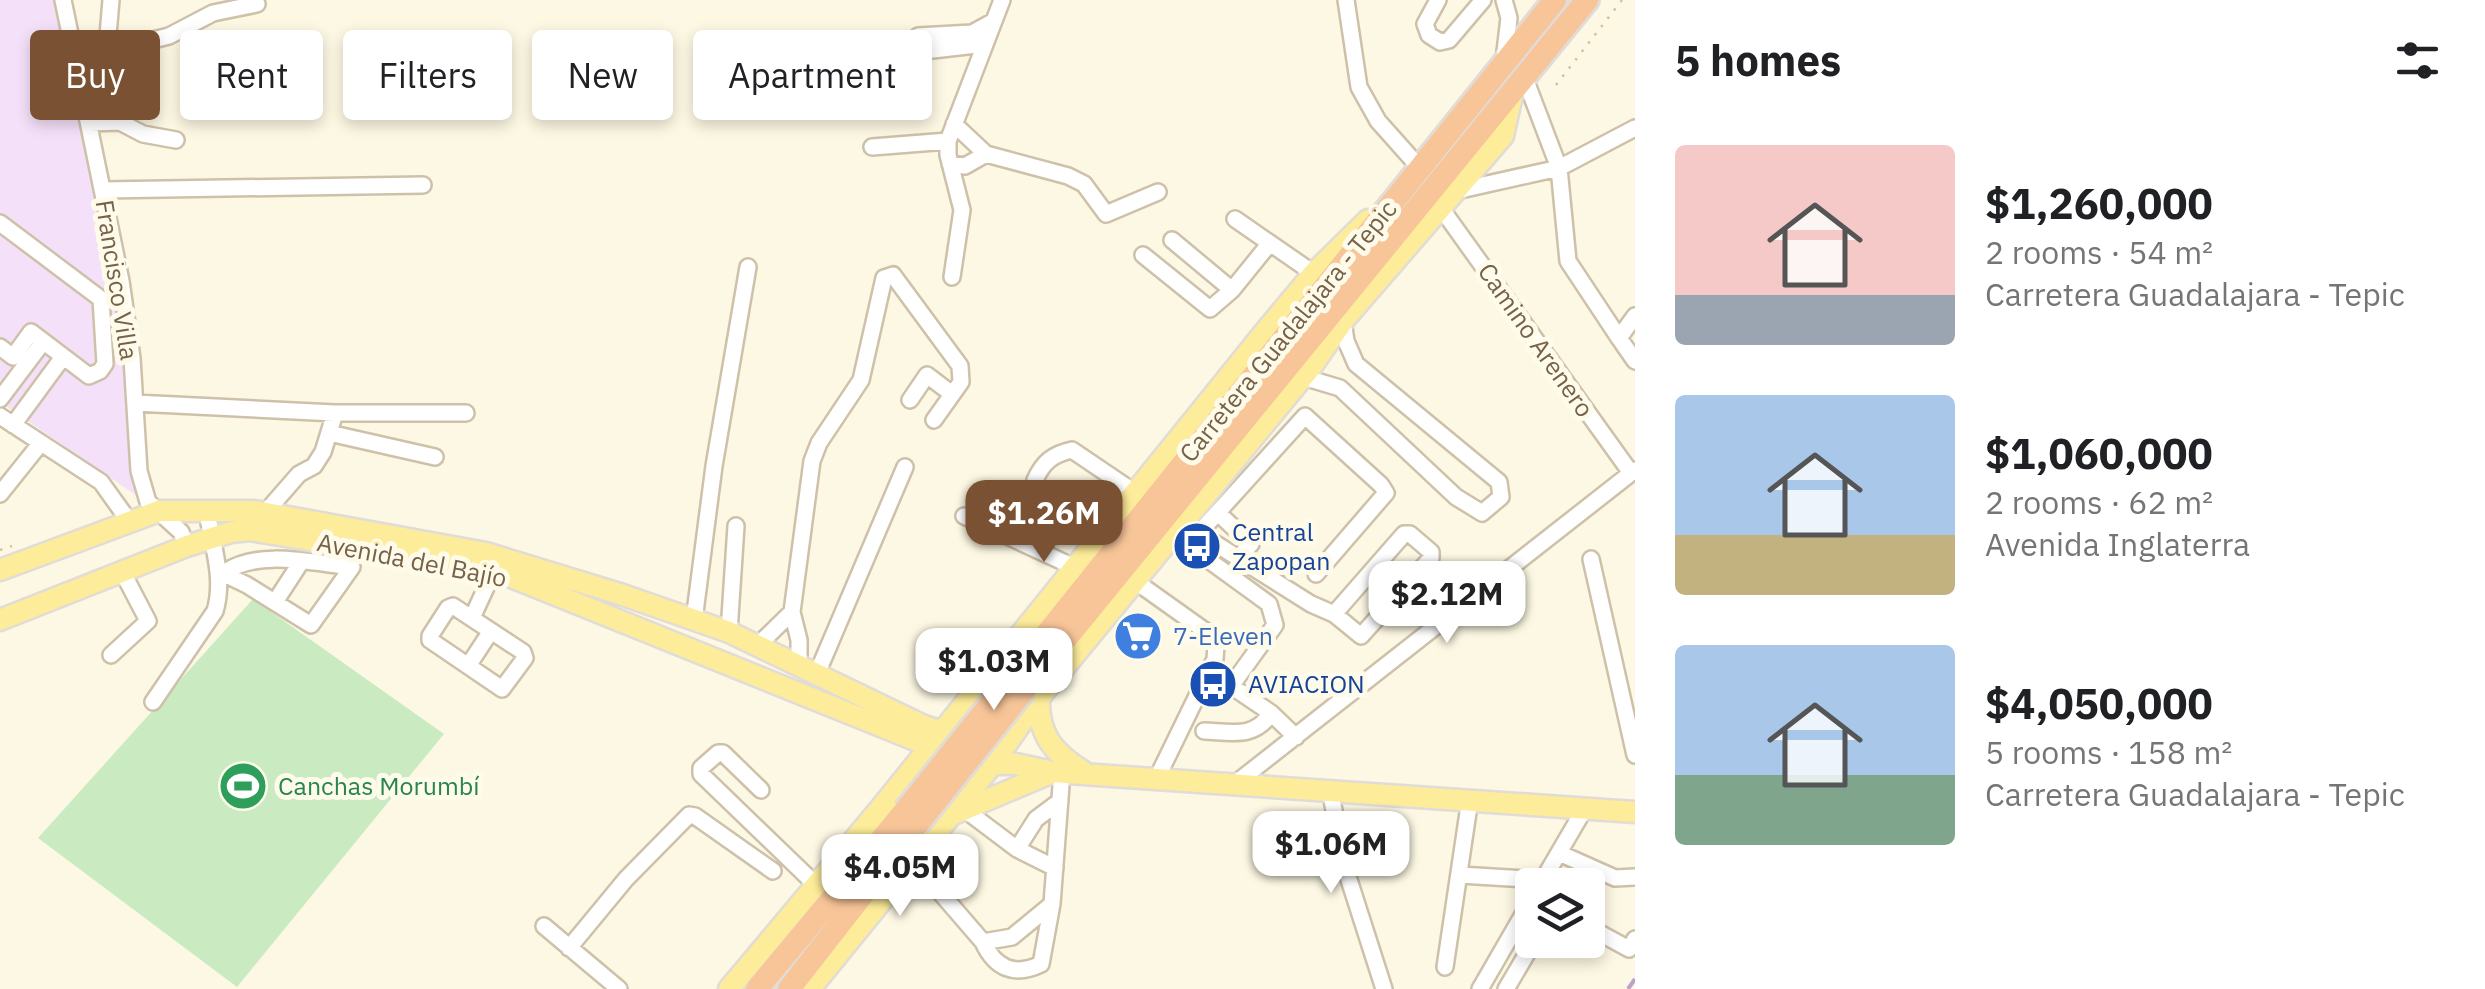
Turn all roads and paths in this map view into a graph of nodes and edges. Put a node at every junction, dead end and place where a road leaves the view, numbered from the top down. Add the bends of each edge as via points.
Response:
1 (64, 0) edge
2 (110, 0) edge
3 (1002, 0) edge
4 (1346, 0) edge
5 (1438, 0) edge
6 (1483, 0) edge
7 (1504, 0) edge
8 (1556, 0) edge
9 (1587, 0) edge
10 (1622, 0) edge
11 (257, 4) dead end
12 (994, 21) junction
13 (70, 30) edge
14 (107, 30) edge
15 (932, 35) edge
16 (160, 37) edge
17 (985, 44) junction
18 (932, 50) edge
19 (1513, 77) junction
20 (1556, 85) dead end
21 (88, 120) edge
22 (89, 123) junction
23 (954, 124) junction
24 (1635, 128) edge
25 (176, 140) dead end
26 (948, 141) junction
27 (872, 147) dead end
28 (986, 154) junction
29 (950, 164) junction
30 (1558, 168) junction
31 (1412, 176) junction
32 (423, 185) dead end
33 (103, 190) junction
34 (1456, 191) junction
35 (1158, 192) dead end
36 (1441, 208) junction
37 (1235, 219) dead end
38 (0, 223) edge
39 (1172, 240) dead end
40 (1270, 244) junction
41 (1143, 255) dead end
42 (748, 267) dead end
43 (952, 277) dead end
44 (1320, 278) junction
45 (1232, 290) junction
46 (1635, 316) edge
47 (1344, 321) junction
48 (1619, 338) junction
49 (12, 357) edge
50 (63, 357) junction
51 (1635, 361) edge
52 (1303, 377) junction
53 (3, 388) edge
54 (952, 394) junction
55 (1286, 398) junction
56 (910, 400) dead end
57 (134, 403) junction
58 (335, 413) junction
59 (466, 413) dead end
60 (1305, 416) junction
61 (6, 420) edge
62 (934, 420) dead end
63 (329, 432) junction
64 (40, 444) junction
65 (435, 457) dead end
66 (904, 467) dead end
67 (1633, 472) edge
68 (1134, 492) junction
69 (0, 494) edge
70 (159, 510) junction
71 (207, 512) junction
72 (1218, 512) junction
73 (265, 513) junction
74 (964, 516) dead end
75 (129, 521) junction
76 (736, 526) dead end
77 (1185, 530) junction
78 (211, 539) junction
79 (1094, 542) junction
80 (187, 546) junction
81 (1239, 557) junction
82 (1592, 559) dead end
83 (261, 560) junction
84 (301, 562) junction
85 (1074, 567) junction
86 (0, 570) edge
87 (494, 570) junction
88 (222, 571) junction
89 (123, 574) junction
90 (1316, 574) dead end
91 (1135, 582) junction
92 (247, 585) junction
93 (275, 602) junction
94 (792, 612) junction
95 (1334, 614) junction
96 (472, 618) junction
97 (0, 620) edge
98 (694, 620) junction
99 (492, 631) junction
100 (729, 632) junction
101 (757, 646) junction
102 (112, 654) dead end
103 (468, 666) junction
104 (808, 670) junction
105 (1018, 681) junction
106 (154, 702) dead end
107 (1270, 713) junction
108 (1204, 731) dead end
109 (1296, 737) junction
110 (935, 739) junction
111 (1635, 755) edge
112 (1004, 760) junction
113 (1058, 772) junction
114 (1086, 773) junction
115 (1158, 778) junction
116 (1236, 784) junction
117 (1330, 789) junction
118 (761, 790) dead end
119 (1470, 799) junction
120 (1060, 801) junction
121 (1585, 808) junction
122 (879, 810) junction
123 (1635, 812) edge
124 (957, 813) junction
125 (911, 818) junction
126 (1017, 848) junction
127 (1559, 853) junction
128 (919, 856) junction
129 (1056, 868) junction
130 (1550, 868) edge
131 (774, 871) dead end
132 (1460, 874) junction
133 (1635, 877) edge
134 (1515, 879) edge
135 (816, 885) junction
136 (1052, 904) junction
137 (544, 926) dead end
138 (1515, 928) edge
139 (1605, 935) edge
140 (1635, 939) edge
141 (983, 942) junction
142 (570, 948) junction
143 (1524, 958) edge
144 (1445, 967) dead end
145 (619, 989) edge
146 (730, 989) edge
147 (757, 989) edge
148 (789, 989) edge
149 (810, 989) edge
150 (1384, 989) edge
151 (1480, 989) edge
152 (1506, 989) edge

1 - 13 street, Francisco Villa
2 - 14 street
3 - 12 street
4 - 31 street via 1359,88
5 - 6 street via 1425,24 1440,42
7 - 19 street
8 - 19 highway, Carretera Guadalajara - Tepic
9 - 19 highway, Carretera Guadalajara - Tepic
10 - 20 path
11 - 16 street via 199,18
12 - 15 street via 972,33
12 - 17 street
17 - 18 street
17 - 23 street
19 - 30 street
19 - 31 highway, Carretera Guadalajara - Tepic
19 - 34 main road via 1503,136
19 - 105 highway, Carretera Guadalajara - Tepic
21 - 22 street, Francisco Villa
22 - 25 street via 120,122
22 - 33 street, Francisco Villa
23 - 26 street
23 - 28 street
24 - 30 street
26 - 27 street
26 - 29 street
28 - 29 street via 965,166
28 - 35 street via 1084,184 1106,214
29 - 43 street via 962,210
30 - 34 street
30 - 48 street via 1568,261
31 - 44 highway, Carretera Guadalajara - Tepic
32 - 33 street
33 - 57 street, Francisco Villa via 122,281
34 - 36 main road
36 - 47 main road
36 - 67 street, Camino Arenero
37 - 40 street
38 - 50 street via 101,298 105,364 89,376
39 - 45 street
40 - 44 street
40 - 45 street
41 - 45 street via 1210,310
42 - 98 street
44 - 68 main road
44 - 105 highway, Carretera Guadalajara - Tepic
46 - 48 street
47 - 52 main road
47 - 52 street via 1356,364 1499,482 1501,497 1482,513 1456,497 1340,388
48 - 51 street
49 - 50 street via 37,337
49 - 53 street
50 - 61 street
52 - 55 main road
54 - 56 street via 927,375
54 - 62 street
54 - 94 street via 961,382 960,366 893,276 884,278 861,380 812,460
55 - 60 street
55 - 77 main road
57 - 58 street
57 - 70 street, Francisco Villa via 139,471 148,502
58 - 59 street
58 - 63 street
60 - 72 street
60 - 90 street via 1386,493
61 - 64 street
63 - 65 street
63 - 73 street via 314,466
64 - 69 street
64 - 75 street via 100,482
66 - 104 street
67 - 109 street
68 - 79 main road
68 - 79 street via 1072,450 1041,466 1038,490
70 - 71 main road, Avenida del Bajío
70 - 75 main road, Avenida del Bajío
70 - 80 street, Francisco Villa
71 - 73 main road, Avenida del Bajío
71 - 78 street
72 - 77 street
72 - 81 street via 1251,544
73 - 98 main road, Avenida del Bajío via 486,553
74 - 85 street
75 - 86 main road, Avenida del Bajío
76 - 100 street
77 - 81 street
77 - 91 main road
77 - 107 street via 1269,604 1274,625 1234,688
78 - 80 main road, Avenida del Bajío
78 - 87 main road, Avenida del Bajío via 249,530
78 - 88 street
79 - 85 main road
80 - 89 main road, Avenida del Bajío
81 - 95 street
82 - 111 street
83 - 84 street
83 - 88 street
83 - 92 street
84 - 93 street
84 - 93 street via 352,568 312,625
85 - 105 main road
87 - 96 street
87 - 110 main road, Avenida del Bajío
88 - 92 street
88 - 106 street via 215,610
89 - 97 main road, Avenida del Bajío
89 - 102 street via 148,621
91 - 105 main road
91 - 115 street via 1216,644 1216,659
92 - 93 street
94 - 101 street
94 - 104 street
95 - 95 street via 1364,635 1431,552 1404,534
96 - 99 street
96 - 103 street via 452,606 430,636
98 - 100 main road, Avenida del Bajío
99 - 103 street
99 - 103 street via 525,658 507,686 502,690
100 - 101 main road, Avenida del Bajío
101 - 104 main road, Avenida del Bajío
104 - 110 main road, Avenida del Bajío
105 - 110 main road
105 - 112 main road
105 - 114 main road via 1056,753
105 - 125 highway, Carretera Guadalajara - Tepic, bridge
107 - 108 street via 1250,733
107 - 109 street
109 - 116 street
110 - 112 main road
110 - 122 main road
112 - 113 main road
112 - 124 main road
113 - 114 main road
113 - 120 street
113 - 124 main road
114 - 115 main road
115 - 116 main road
116 - 117 main road
117 - 119 main road
117 - 150 street via 1344,864
118 - 135 street via 723,753 701,768
119 - 121 main road
119 - 132 street
120 - 126 street via 1036,819
120 - 129 street
121 - 123 main road
121 - 127 street
122 - 128 main road via 906,804 922,810 930,830
122 - 135 main road
124 - 126 street
124 - 128 main road
125 - 147 highway, Carretera Guadalajara - Tepic
125 - 148 highway, Carretera Guadalajara - Tepic
126 - 129 street
127 - 130 street
127 - 133 street via 1615,878
128 - 141 street
128 - 149 main road
129 - 136 street
131 - 142 street via 689,815
132 - 134 street
132 - 144 street
135 - 146 main road
136 - 141 street via 1012,937
136 - 141 street via 1041,964 1001,967
137 - 142 street
138 - 151 street
139 - 140 street via 1629,949
142 - 145 street
143 - 152 street

